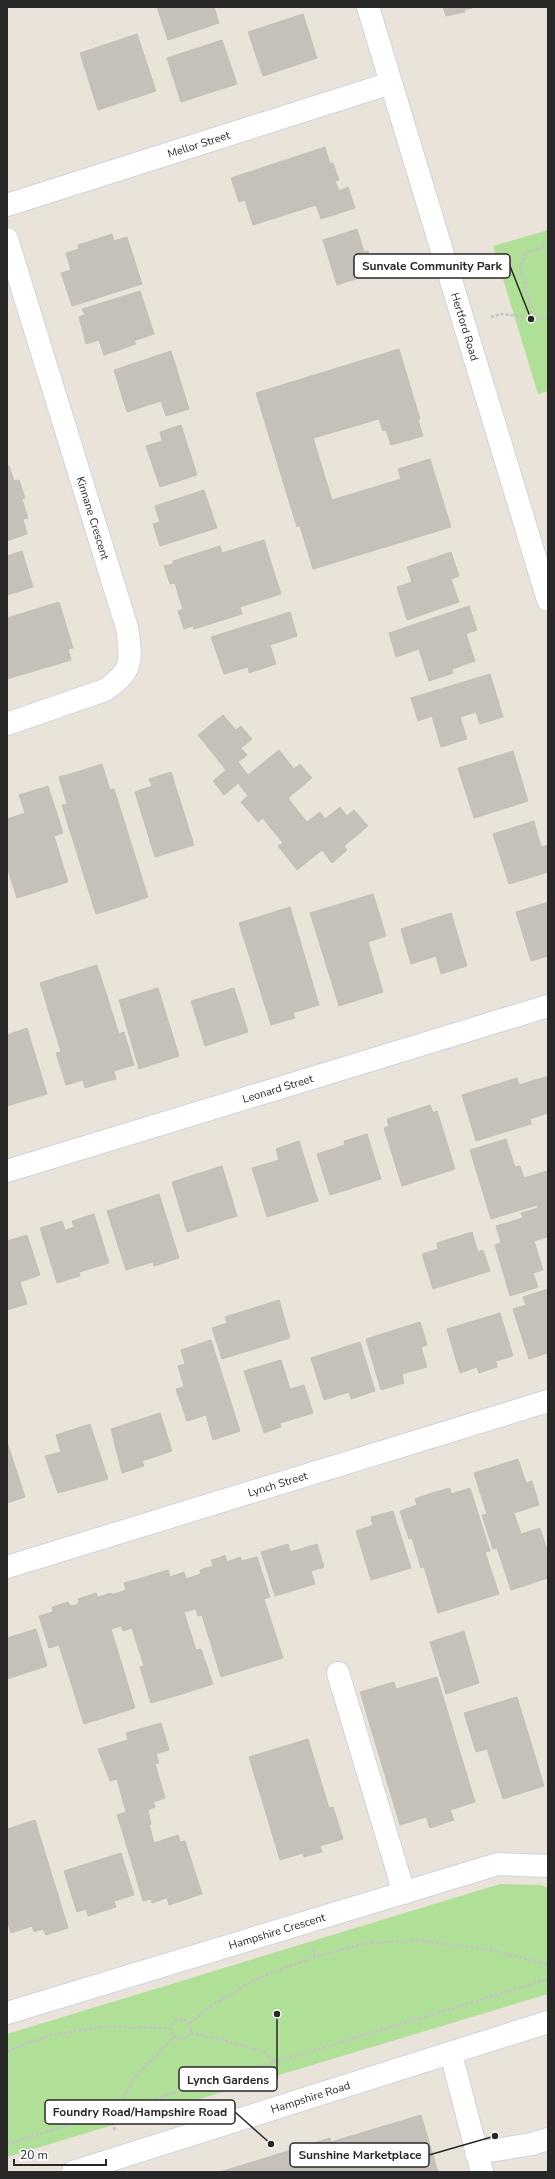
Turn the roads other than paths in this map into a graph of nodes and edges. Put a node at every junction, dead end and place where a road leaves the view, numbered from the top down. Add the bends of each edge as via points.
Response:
1 (368, 7) edge
2 (391, 83) junction
3 (7, 204) edge
4 (7, 239) edge
5 (548, 600) edge
6 (7, 724) edge
7 (548, 1006) edge
8 (7, 1171) edge
9 (548, 1401) edge
10 (7, 1567) edge
11 (338, 1673) dead end
12 (548, 1866) edge
13 (404, 1893) junction
14 (7, 2013) edge
15 (548, 2022) edge
16 (451, 2054) junction
17 (548, 2139) edge
18 (479, 2162) edge
19 (73, 2172) edge

1 - 2 street, Hertford Road
2 - 3 street, Mellor Street
2 - 5 street, Hertford Road
4 - 6 street, Kinnane Crescent via 125,620 130,650 128,670 105,690
7 - 8 street, Leonard Street
9 - 10 street, Lynch Street
11 - 13 street
12 - 13 street, Hampshire Crescent via 498,1864
13 - 14 street, Hampshire Crescent
15 - 16 street, Hampshire Road
16 - 18 street
16 - 19 street, Hampshire Road
17 - 18 street

